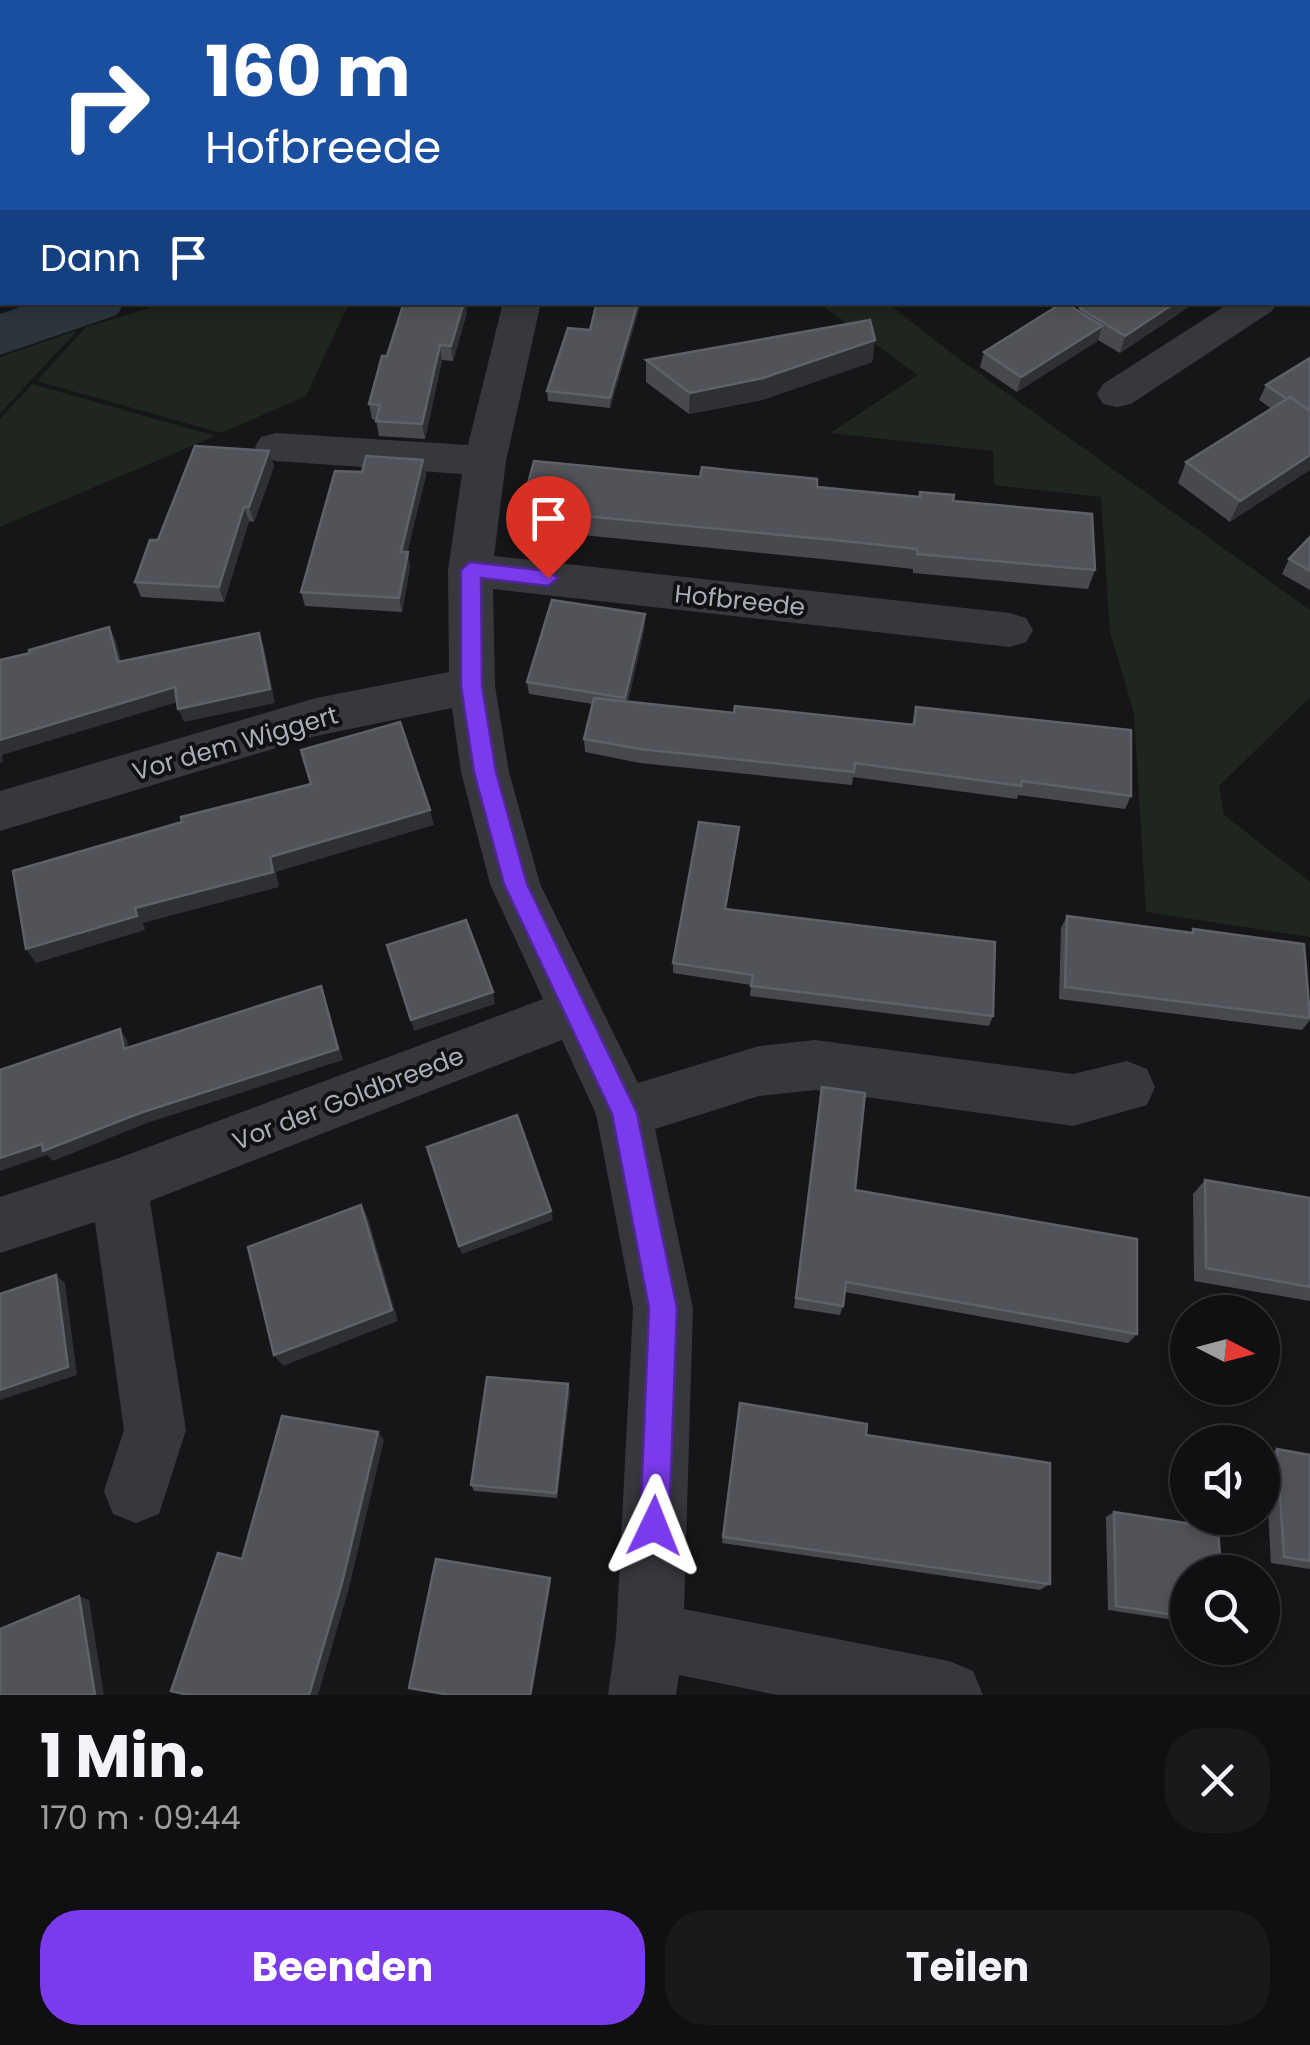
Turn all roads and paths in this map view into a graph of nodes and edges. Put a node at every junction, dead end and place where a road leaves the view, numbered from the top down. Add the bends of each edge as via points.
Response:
1 (521, 305) edge
2 (1254, 305) edge
3 (1117, 394) dead end
4 (276, 447) dead end
5 (484, 460) junction
6 (470, 570) junction
7 (1010, 630) dead end
8 (472, 686) junction
9 (0, 811) edge
10 (578, 1010) junction
11 (1127, 1087) dead end
12 (624, 1113) junction
13 (120, 1186) junction
14 (0, 1225) edge
15 (136, 1490) dead end
16 (646, 1665) edge
17 (950, 1695) edge

1 - 5 street
2 - 3 street
4 - 5 street
5 - 6 street
6 - 7 street, Hofbreede
6 - 8 street
8 - 9 street, Vor dem Wiggert via 316,717
8 - 10 street via 485,772 516,884
10 - 12 street
10 - 13 street, Vor der Goldbreede
11 - 12 street via 1073,1100 814,1065 759,1071
12 - 16 street via 663,1308
13 - 14 street, Vor der Goldbreede
13 - 15 street via 156,1430
16 - 17 street

